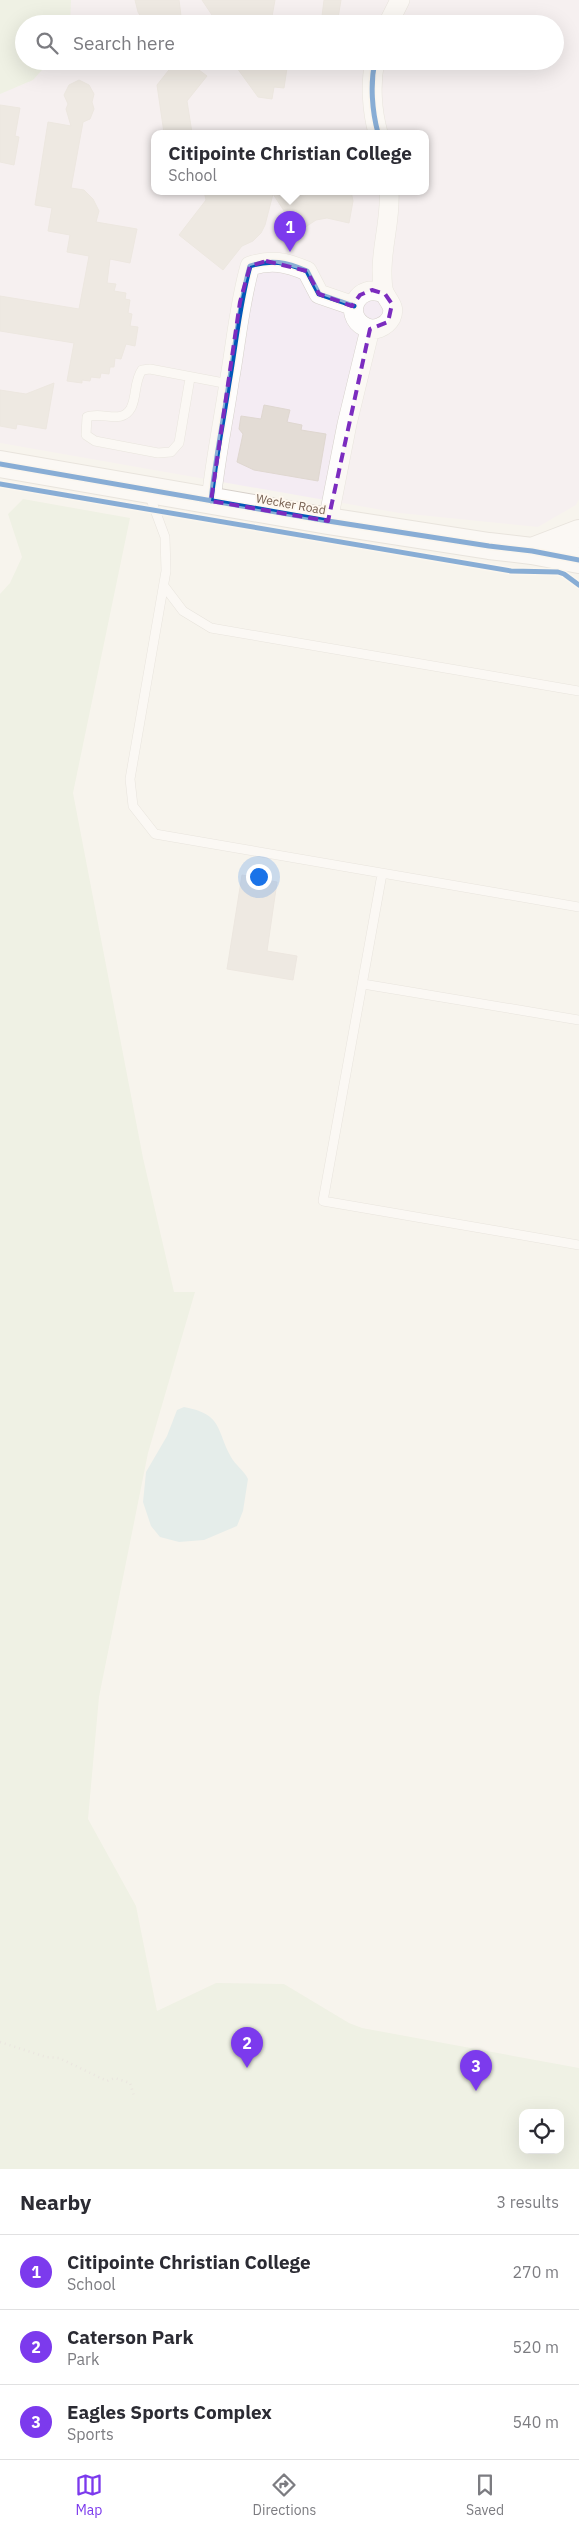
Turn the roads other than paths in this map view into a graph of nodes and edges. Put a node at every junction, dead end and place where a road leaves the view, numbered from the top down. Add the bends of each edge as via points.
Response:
1 (400, 0) edge
2 (392, 15) edge
3 (373, 70) edge
4 (377, 130) edge
5 (389, 195) edge
6 (385, 294) junction
7 (354, 306) junction
8 (370, 329) junction
9 (190, 378) junction
10 (229, 384) junction
11 (0, 464) edge
12 (147, 489) junction
13 (211, 501) junction
14 (328, 521) junction
15 (579, 533) edge
16 (532, 551) junction
17 (579, 560) edge
18 (164, 586) junction
19 (579, 691) edge
20 (382, 874) junction
21 (579, 907) edge
22 (364, 984) junction
23 (579, 1020) edge
24 (579, 1245) edge

1 - 2 street
3 - 4 street
5 - 6 street via 382,271
6 - 7 street via 379,290 366,291
6 - 8 street via 392,304 391,317 383,326
7 - 8 street via 359,323
7 - 10 street via 319,294 307,271 289,263 266,260 250,266 240,302
8 - 14 street
9 - 9 lane via 179,443 171,452 158,453 95,442 86,435 87,417 95,414 117,418 126,415 142,370
9 - 10 lane
10 - 13 street
11 - 12 street, Wecker Road
12 - 13 street, Wecker Road
12 - 18 lane via 166,537
13 - 14 street, Wecker Road
14 - 16 street, Wecker Road
15 - 16 street, Wecker Road
16 - 17 street, Wecker Road
18 - 19 lane via 183,611 211,628
18 - 20 lane via 130,779 133,806 155,834
20 - 21 lane
20 - 22 lane
22 - 23 lane
22 - 24 lane via 323,1201

